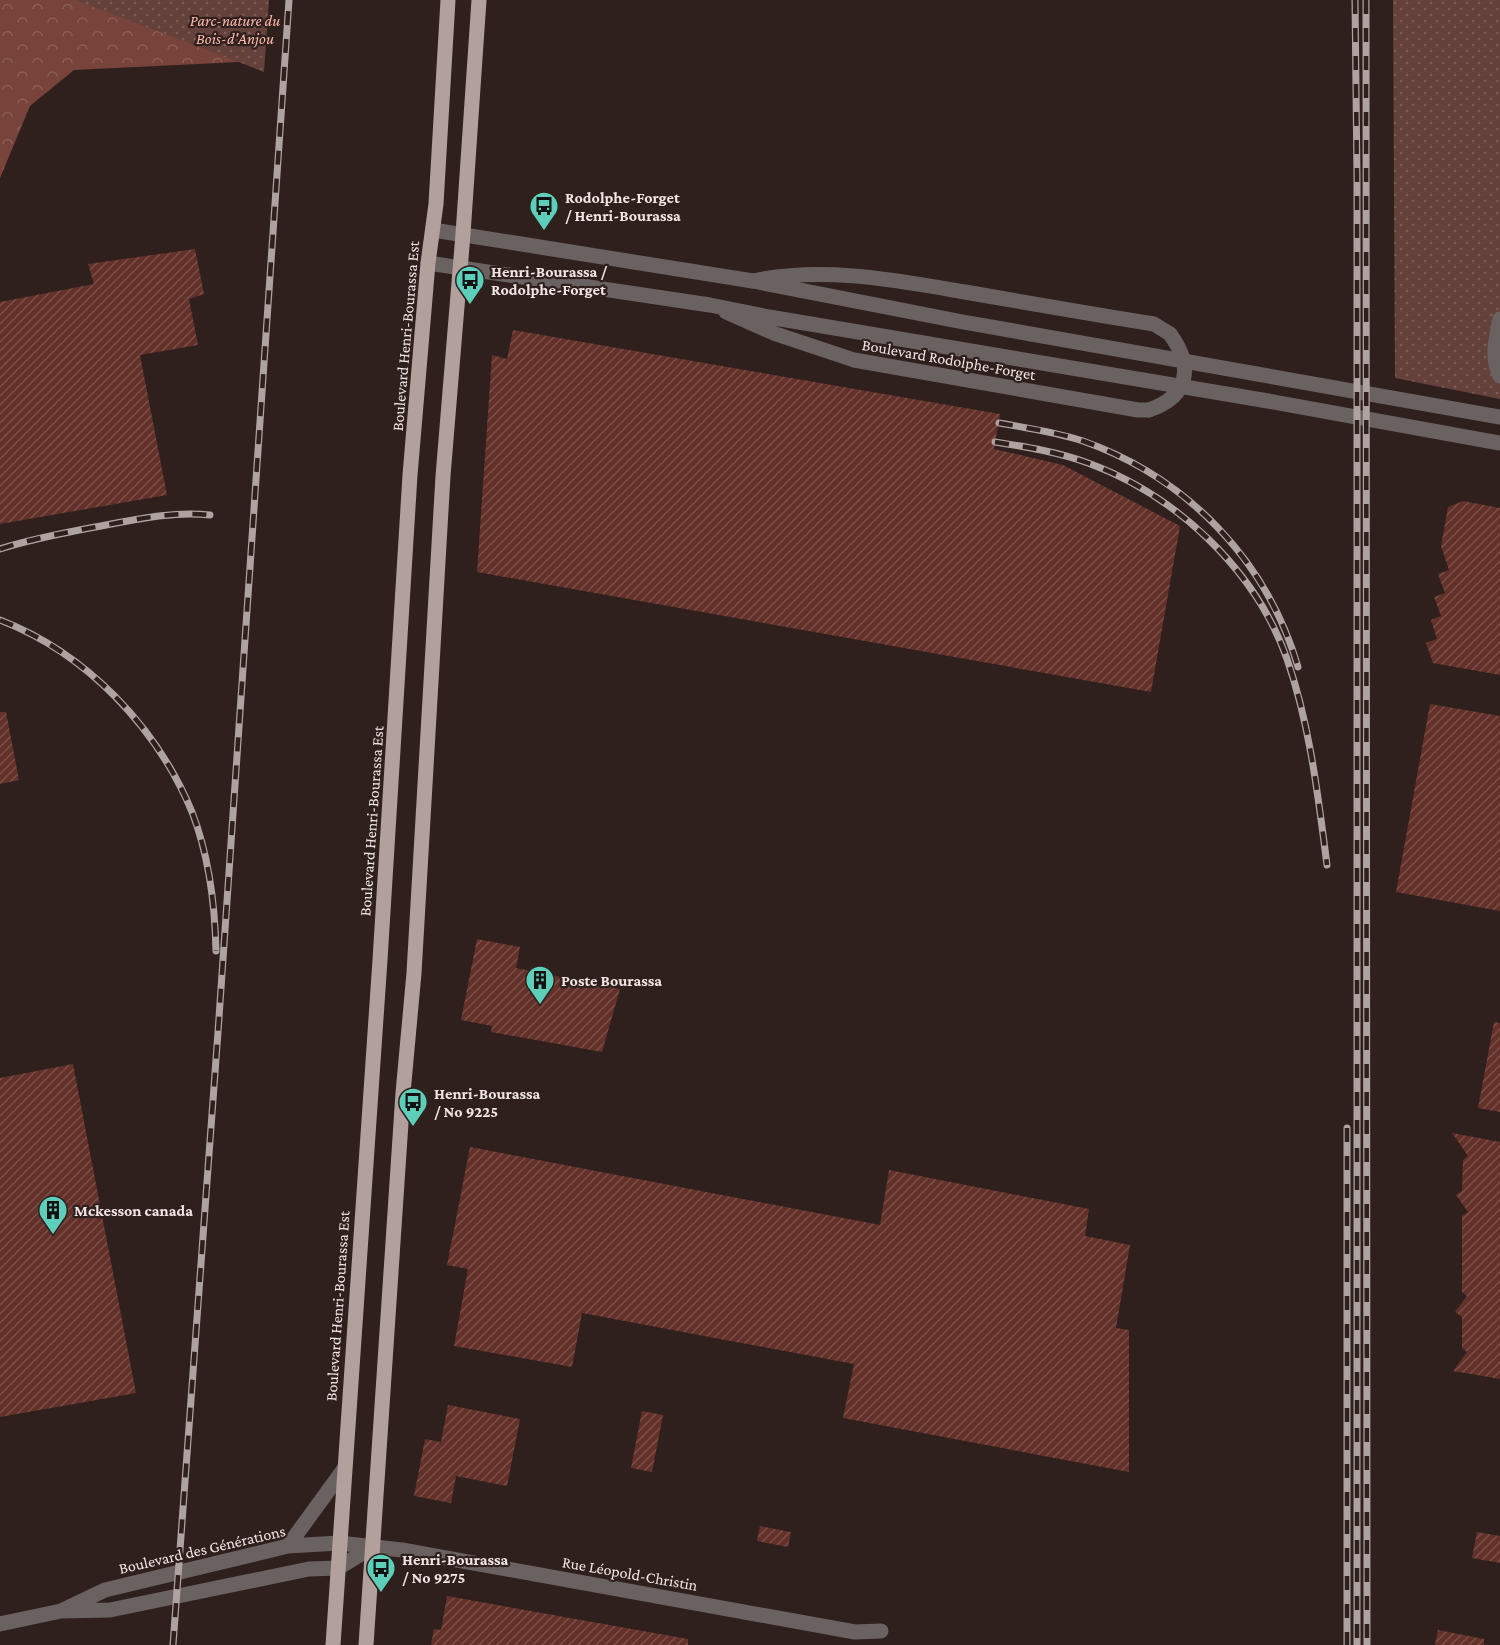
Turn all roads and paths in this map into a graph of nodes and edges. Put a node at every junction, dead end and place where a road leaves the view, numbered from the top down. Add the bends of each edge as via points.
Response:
1 (448, 0) edge
2 (479, 0) edge
3 (433, 230) junction
4 (463, 234) junction
5 (428, 263) junction
6 (460, 269) junction
7 (753, 281) junction
8 (710, 305) junction
9 (1500, 319) edge
10 (1500, 376) edge
11 (1500, 417) edge
12 (1500, 443) edge
13 (344, 1469) junction
14 (339, 1543) junction
15 (288, 1546) junction
16 (374, 1546) junction
17 (357, 1551) junction
18 (338, 1568) junction
19 (61, 1611) junction
20 (0, 1624) edge
21 (881, 1632) dead end
22 (333, 1645) edge
23 (366, 1645) edge

1 - 3 main road, Boulevard Henri-Bourassa Est
2 - 4 main road
3 - 4 street, Boulevard Rodolphe-Forget
3 - 5 main road, Boulevard Henri-Bourassa Est
4 - 6 main road
4 - 7 street, Boulevard Rodolphe-Forget
5 - 6 street, Boulevard Rodolphe-Forget
5 - 13 main road, Boulevard Henri-Bourassa Est via 410,475
6 - 8 street, Boulevard Rodolphe-Forget
6 - 16 main road via 443,476 414,973
7 - 8 street, Boulevard Rodolphe-Forget, bridge via 774,276 829,275 885,279 1154,324 1170,334 1180,348 1184,380 1166,404 1138,410 854,360
7 - 11 street, Boulevard Rodolphe-Forget
8 - 12 street, Boulevard Rodolphe-Forget
9 - 10 street via 1494,351
13 - 14 main road, Boulevard Henri-Bourassa Est
13 - 15 street
14 - 15 street, Boulevard des Générations
14 - 17 street, Boulevard des Générations
14 - 18 main road, Boulevard Henri-Bourassa Est
15 - 19 street, Boulevard des Générations via 105,1590
16 - 17 street, Rue Léopold-Christin
16 - 21 street, Rue Léopold-Christin via 855,1632
16 - 23 main road
17 - 18 street, Boulevard des Générations
18 - 19 street, Boulevard des Générations via 309,1569 110,1610
18 - 22 main road, Boulevard Henri-Bourassa Est
19 - 20 street, Boulevard des Générations

